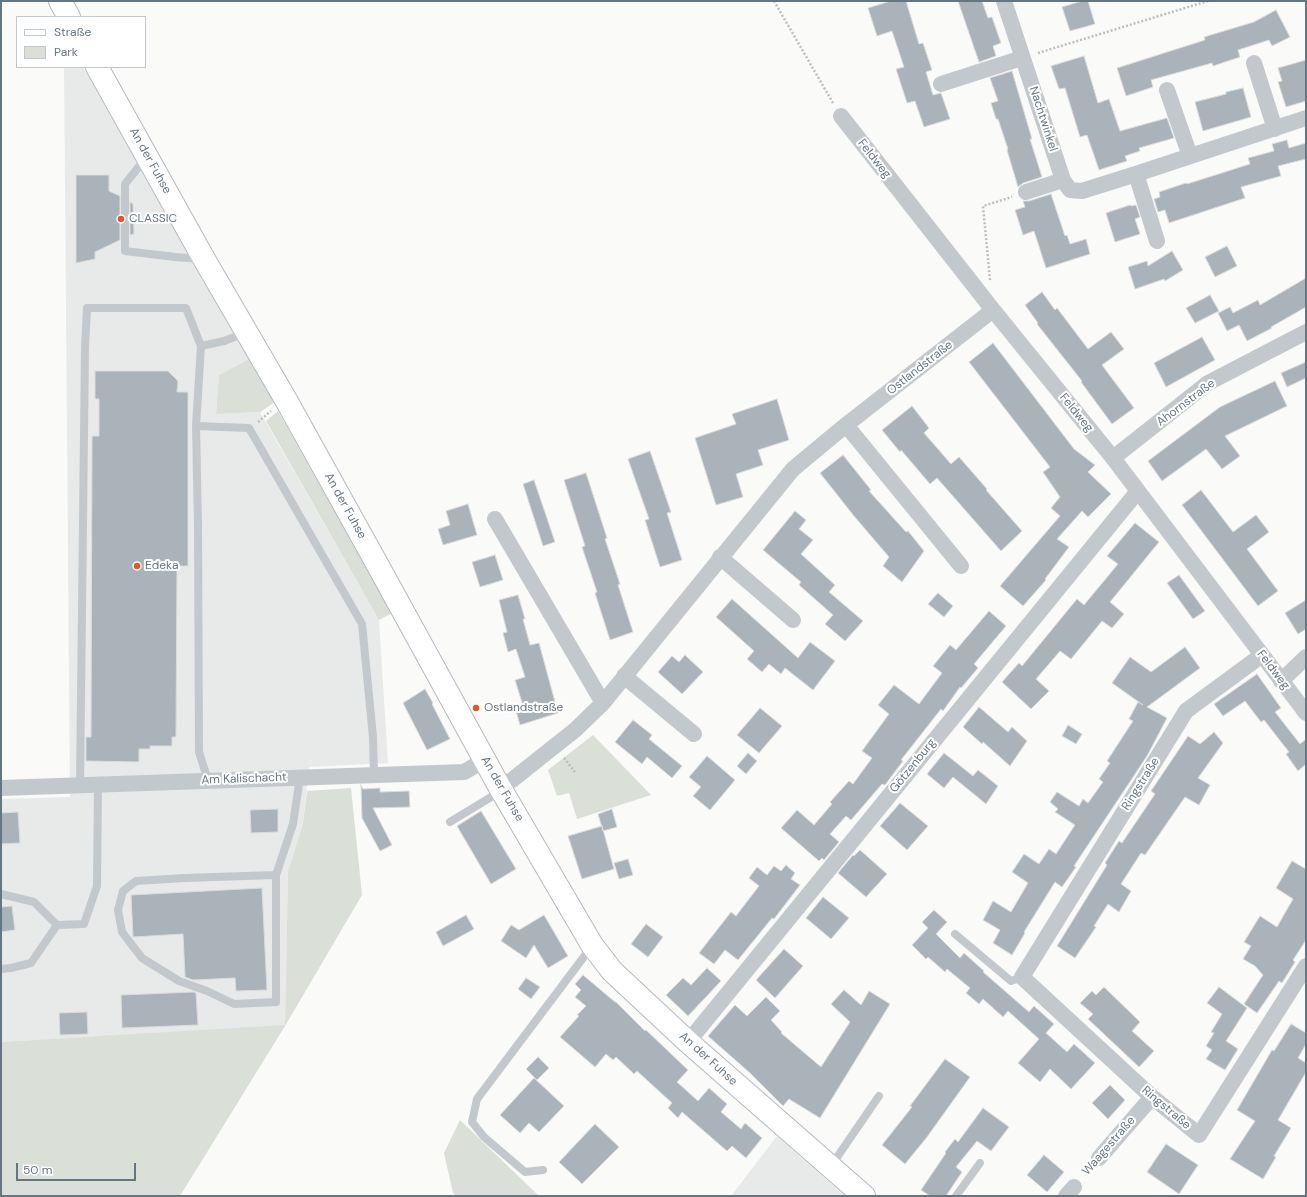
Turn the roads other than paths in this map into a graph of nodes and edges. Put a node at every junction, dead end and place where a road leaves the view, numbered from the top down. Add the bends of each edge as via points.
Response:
1 (60, 1) edge
2 (1004, 1) edge
3 (68, 16) edge
4 (1022, 58) junction
5 (1254, 63) dead end
6 (98, 68) edge
7 (941, 84) dead end
8 (1167, 90) dead end
9 (841, 116) road end
10 (1306, 118) edge
11 (1276, 129) junction
12 (147, 156) junction
13 (1190, 156) junction
14 (1136, 174) junction
15 (1063, 180) junction
16 (1026, 192) road end
17 (1157, 241) dead end
18 (204, 259) junction
19 (993, 310) junction
20 (1306, 332) edge
21 (246, 333) junction
22 (201, 346) junction
23 (846, 425) junction
24 (196, 426) junction
25 (1113, 458) junction
26 (1138, 491) junction
27 (495, 519) dead end
28 (720, 557) junction
29 (961, 566) dead end
30 (793, 620) dead end
31 (1262, 655) junction
32 (1306, 657) edge
33 (624, 676) junction
34 (1282, 681) junction
35 (603, 703) junction
36 (1306, 713) edge
37 (694, 734) dead end
38 (485, 760) junction
39 (374, 774) junction
40 (300, 777) junction
41 (208, 780) junction
42 (98, 785) junction
43 (80, 786) junction
44 (1, 788) edge
45 (501, 789) junction
46 (450, 822) dead end
47 (276, 875) junction
48 (1, 894) edge
49 (57, 925) junction
50 (955, 934) dead end
51 (592, 945) junction
52 (1306, 966) edge
53 (1, 969) edge
54 (1022, 977) junction
55 (688, 1042) junction
56 (879, 1096) dead end
57 (1152, 1097) junction
58 (1099, 1158) dead end
59 (980, 1164) dead end
60 (830, 1167) junction
61 (543, 1170) dead end
62 (864, 1196) edge
63 (956, 1196) edge

1 - 3 street
2 - 4 street, Nachtwinkel
4 - 7 street
4 - 15 street, Nachtwinkel
5 - 11 street
6 - 12 street, An der Fuhse
8 - 13 street
9 - 19 street, Feldweg
10 - 11 street
11 - 13 street
12 - 18 street, An der Fuhse
12 - 18 lane via 125,184 124,251
13 - 14 street
14 - 15 street via 1082,191 1070,190
14 - 17 street
15 - 16 street
18 - 21 street, An der Fuhse
19 - 23 street, Ostlandstraße
19 - 25 street, Feldweg
20 - 25 street, Ahornstraße via 1208,383
21 - 22 lane
21 - 38 street, An der Fuhse via 286,400
22 - 24 lane
22 - 43 lane via 186,308 87,308
23 - 28 street, Ostlandstraße via 793,469
23 - 29 street
24 - 39 lane via 250,428 362,624
24 - 41 lane via 198,752
25 - 26 street, Feldweg
26 - 31 street, Feldweg
26 - 55 street, Götzenburg
27 - 35 street
28 - 30 street
28 - 33 street, Ostlandstraße
31 - 34 street, Feldweg
31 - 54 street, Ringstraße via 1186,711
32 - 34 street
33 - 35 street, Ostlandstraße
33 - 37 street
34 - 36 street, Feldweg
35 - 45 street, Ostlandstraße via 570,734
38 - 39 street, Am Kalischacht via 464,772
38 - 45 street, An der Fuhse
39 - 40 street, Am Kalischacht
40 - 41 street, Am Kalischacht
40 - 47 lane via 293,824
41 - 42 street, Am Kalischacht
42 - 43 street, Am Kalischacht
42 - 49 lane via 97,886 84,924
43 - 44 street, Am Kalischacht
45 - 46 lane
45 - 51 street, An der Fuhse
47 - 47 lane via 136,881 123,891 118,910 122,932 142,958 179,981 234,1004 276,1002
48 - 49 lane via 34,902
49 - 53 lane via 31,963
50 - 54 lane via 1011,981
51 - 55 street, An der Fuhse via 612,971
51 - 61 lane via 477,1099 472,1122 484,1138 525,1172
52 - 57 street, Ringstraße via 1199,1135
54 - 57 street, Ringstraße
55 - 60 street, An der Fuhse
56 - 60 lane
57 - 58 street, Waagestraße
59 - 63 lane
60 - 62 street, An der Fuhse

